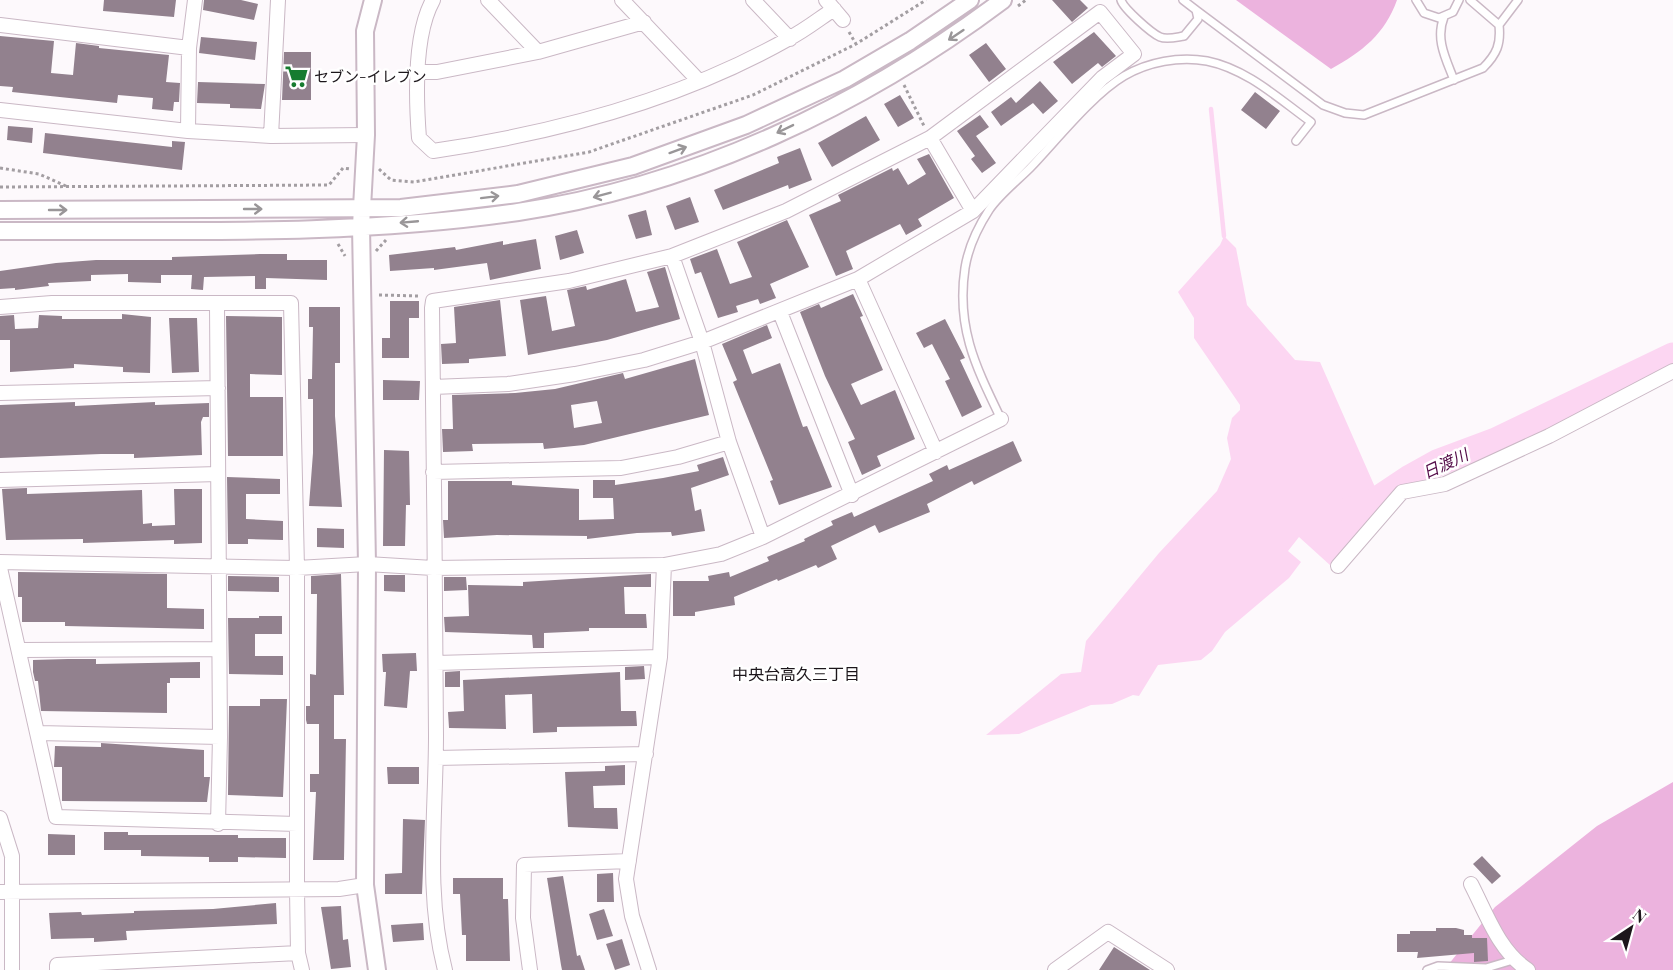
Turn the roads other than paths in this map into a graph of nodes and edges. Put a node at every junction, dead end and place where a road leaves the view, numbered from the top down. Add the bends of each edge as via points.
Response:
1 (195, 0) edge
2 (278, 0) edge
3 (373, 0) edge
4 (433, 0) edge
5 (488, 0) edge
6 (622, 0) edge
7 (753, 0) edge
8 (970, 0) edge
9 (1003, 0) edge
10 (1120, 0) edge
11 (1183, 0) edge
12 (1416, 0) edge
13 (1459, 0) edge
14 (1470, 0) edge
15 (1518, 0) edge
16 (834, 10) edge
17 (1196, 10) junction
18 (1444, 17) junction
19 (644, 22) junction
20 (1499, 25) junction
21 (0, 26) edge
22 (790, 39) junction
23 (189, 48) junction
24 (537, 52) junction
25 (419, 72) junction
26 (699, 80) junction
27 (1454, 80) junction
28 (0, 110) edge
29 (188, 131) junction
30 (366, 135) junction
31 (271, 136) junction
32 (930, 138) junction
33 (1296, 141) dead end
34 (361, 207) junction
35 (0, 210) edge
36 (973, 211) junction
37 (361, 226) junction
38 (0, 231) edge
39 (672, 256) junction
40 (858, 279) junction
41 (217, 305) junction
42 (0, 307) edge
43 (780, 312) junction
44 (702, 342) junction
45 (1673, 371) edge
46 (433, 387) junction
47 (218, 388) junction
48 (0, 393) edge
49 (1001, 419) joint
50 (729, 442) junction
51 (936, 452) junction
52 (433, 472) junction
53 (218, 474) junction
54 (0, 480) edge
55 (852, 495) junction
56 (763, 537) junction
57 (0, 562) edge
58 (367, 564) junction
59 (219, 565) junction
60 (664, 565) junction
61 (1338, 566) dead end
62 (0, 568) edge
63 (297, 568) junction
64 (433, 568) junction
65 (219, 649) junction
66 (20, 650) junction
67 (660, 657) junction
68 (436, 663) junction
69 (38, 733) junction
70 (220, 737) junction
71 (646, 754) junction
72 (436, 758) junction
73 (0, 818) edge
74 (218, 824) junction
75 (297, 824) junction
76 (629, 861) junction
77 (1472, 884) dead end
78 (366, 885) junction
79 (297, 890) junction
80 (5, 892) edge
81 (298, 952) junction
82 (1512, 960) junction
83 (12, 970) edge
84 (57, 970) edge
85 (302, 970) edge
86 (376, 970) edge
87 (445, 970) edge
88 (530, 970) edge
89 (649, 970) edge
90 (1054, 970) edge
91 (1167, 970) edge
92 (1427, 970) edge
93 (1528, 970) edge

1 - 23 street
2 - 31 street
3 - 30 street via 365,32
4 - 25 street via 421,43
5 - 24 street
6 - 19 street
7 - 22 street
34 -> 8 street via 401,208 518,194 633,166 746,125 845,79
9 -> 37 street via 921,58 860,93 757,142 695,166 586,199 517,212
10 - 17 lane via 1160,36 1171,38 1184,36 1193,29 1198,19
11 - 17 lane
12 - 18 lane via 1424,13
13 - 18 lane via 1453,12
14 - 20 lane
15 - 20 lane
16 - 22 street
17 - 27 lane via 1323,105 1345,113 1364,115
18 - 27 lane via 1440,44
19 - 24 street
19 - 26 street
20 - 27 lane via 1501,42 1495,57 1483,68
21 - 23 street
22 - 26 street
23 - 29 street
24 - 25 street via 437,72
25 - 26 street via 419,138 433,151 518,137 633,105
28 - 29 street
29 - 31 street
30 - 31 street
30 - 34 street
32 - 36 street
32 - 36 street via 1100,12 1134,54 1102,78
32 - 39 street via 786,211
33 - 49 lane via 1311,122 1258,83 1224,66 1173,59 1144,67 1107,88 990,208 965,267 961,315 971,353
35 -> 34 street
34 - 37 street
36 - 40 street
37 - 38 street via 325,230
37 - 58 street
39 - 44 street
39 - 46 street via 569,281 433,301
40 - 43 street
40 - 51 street
41 - 42 street via 52,303
41 - 47 street
41 - 63 street via 291,303
43 - 44 street
43 - 55 street
44 - 46 street via 644,360 576,374 508,384
44 - 50 street
45 - 61 street via 1559,431 1445,484 1402,492
46 - 52 street
47 - 48 street
47 - 53 street
49 - 51 street
50 - 52 street via 621,468
50 - 56 street
51 - 55 street
52 - 64 street
53 - 54 street
53 - 59 street
55 - 56 street
56 - 60 street via 721,554
57 - 59 street
58 - 63 street
58 - 64 street
58 - 78 street
59 - 63 street
59 - 65 street
60 - 64 street
60 - 67 street
62 - 66 street
63 - 75 street
64 - 68 street
65 - 66 street
65 - 70 street
66 - 69 street
67 - 68 street
67 - 71 street
68 - 72 street
69 - 70 street
69 - 74 street via 56,817
70 - 74 street
71 - 72 street
71 - 76 street
72 - 87 street via 432,878
73 - 80 street via 12,856
74 - 75 street
75 - 79 street
76 - 88 street via 524,865 523,918
76 - 89 street via 626,879 632,916
77 - 82 street
78 - 79 street via 339,890
78 - 86 street
79 - 80 street
79 - 81 street
80 - 83 street
81 - 84 street via 57,965
81 - 85 street
82 - 92 lane via 1486,968 1438,966
82 - 93 street
90 - 91 street via 1108,932

